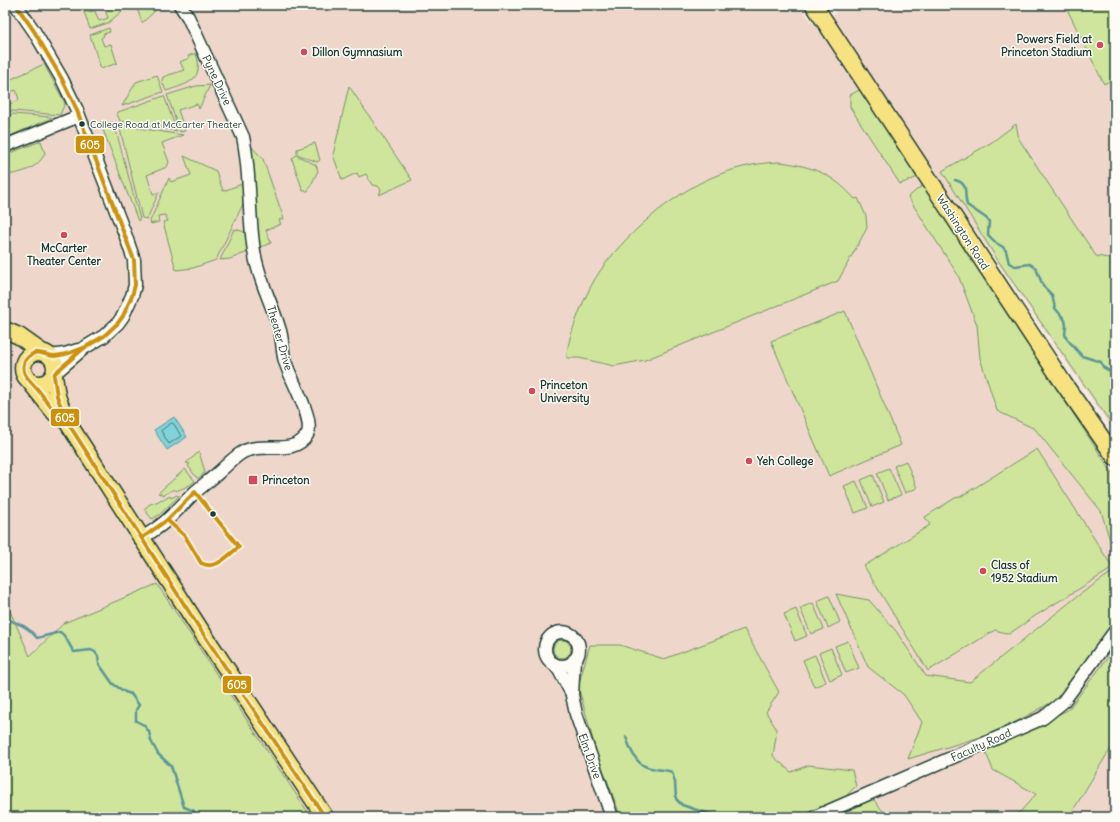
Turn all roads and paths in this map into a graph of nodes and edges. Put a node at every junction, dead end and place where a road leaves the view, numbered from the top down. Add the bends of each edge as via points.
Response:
1 (16, 5) edge
2 (180, 5) edge
3 (814, 5) edge
4 (79, 116) junction
5 (5, 146) edge
6 (254, 252) joint
7 (5, 330) edge
8 (84, 348) junction
9 (46, 355) junction
10 (23, 366) junction
11 (54, 374) junction
12 (31, 383) junction
13 (66, 420) junction
14 (1115, 457) edge
15 (142, 538) junction
16 (1115, 631) edge
17 (574, 660) junction
18 (554, 664) junction
19 (572, 695) junction
20 (325, 817) edge
21 (612, 817) edge
22 (816, 817) edge

1 - 4 street via 62,79
2 - 6 street, Pyne Drive via 188,17 243,137
3 - 14 main road, Washington Road
4 - 5 street
4 - 8 street via 126,234 136,274 132,296 123,316 104,336
6 - 15 street, Theater Drive via 281,333 285,362 309,422 308,434 290,447 261,446 242,453 195,492 167,520
7 - 9 main road via 19,336
7 - 10 main road via 18,347
8 - 9 street via 65,354
8 - 11 street
9 - 10 main road via 33,354
9 - 11 main road via 55,364
10 - 12 main road via 24,374
11 - 12 main road via 51,380 42,384
11 - 13 main road via 57,396
12 - 13 main road via 55,413
13 - 15 main road
15 - 20 main road
16 - 22 street, Faculty Road via 1063,702 1043,718
17 - 18 street via 566,665
17 - 18 street via 579,650 576,640 569,634 560,633 551,637 546,646 547,657
17 - 19 street, Elm Drive
18 - 19 street, Elm Drive via 560,670
19 - 21 street, Elm Drive via 583,736

